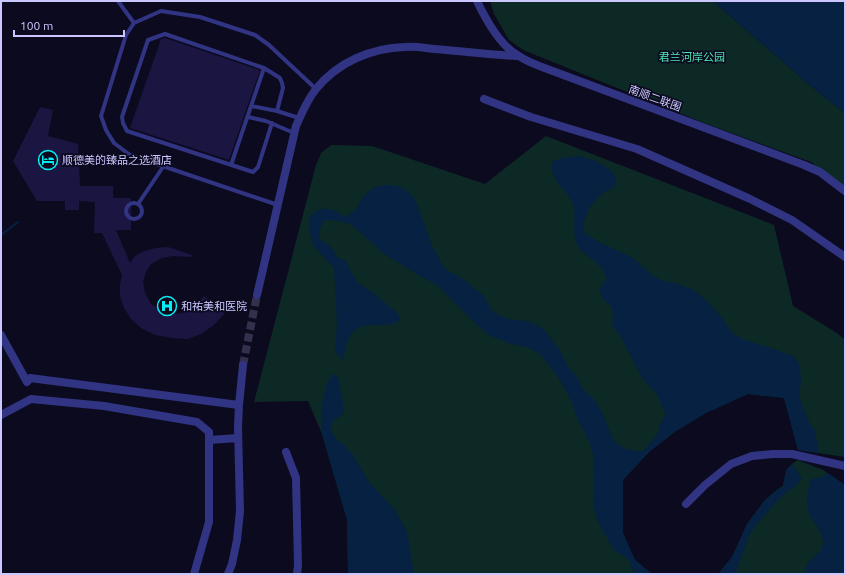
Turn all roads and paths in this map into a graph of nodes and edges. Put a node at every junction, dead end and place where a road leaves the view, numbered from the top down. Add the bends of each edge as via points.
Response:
1 (118, 1) edge
2 (477, 1) edge
3 (134, 23) junction
4 (517, 56) junction
5 (264, 68) junction
6 (316, 89) junction
7 (484, 99) dead end
8 (251, 106) junction
9 (276, 111) junction
10 (248, 118) junction
11 (299, 118) junction
12 (272, 124) junction
13 (294, 133) junction
14 (231, 165) junction
15 (163, 167) junction
16 (845, 191) edge
17 (138, 204) junction
18 (278, 205) junction
19 (845, 257) edge
20 (257, 295) tunnel mouth
21 (1, 335) edge
22 (243, 365) tunnel mouth
23 (238, 405) junction
24 (1, 415) edge
25 (238, 438) junction
26 (209, 440) junction
27 (286, 452) dead end
28 (845, 466) edge
29 (686, 504) dead end
30 (194, 574) edge
31 (228, 574) edge
32 (297, 574) edge

1 - 3 lane
2 - 4 street, 南顺二联围 via 501,43
3 - 6 lane via 161,11 200,17 255,35
3 - 15 lane via 126,35 102,116 106,130 114,143 130,155
4 - 6 street via 405,46 362,55 330,75
4 - 16 street, 南顺二联围 via 542,68 804,165 820,172
5 - 8 lane
5 - 9 lane via 280,78 282,83 283,88
5 - 14 lane via 164,34 148,40 122,117 127,131
6 - 11 street
7 - 19 street via 531,117 637,149 792,220
8 - 9 lane
8 - 10 lane
9 - 11 lane
10 - 12 lane
10 - 14 lane
11 - 13 street
12 - 13 lane
12 - 14 lane via 254,172
13 - 18 street
15 - 17 lane
15 - 18 lane
17 - 17 lane via 134,203 127,207 126,213 129,217 136,219 142,214
18 - 20 street
21 - 23 street via 26,382 30,378
22 - 23 street
23 - 25 street
24 - 26 street via 31,399 104,406 197,422 209,432
25 - 26 street
25 - 31 street via 240,511 237,540
26 - 30 street via 209,522
27 - 32 street via 296,478
28 - 29 street via 792,454 752,456 730,464

